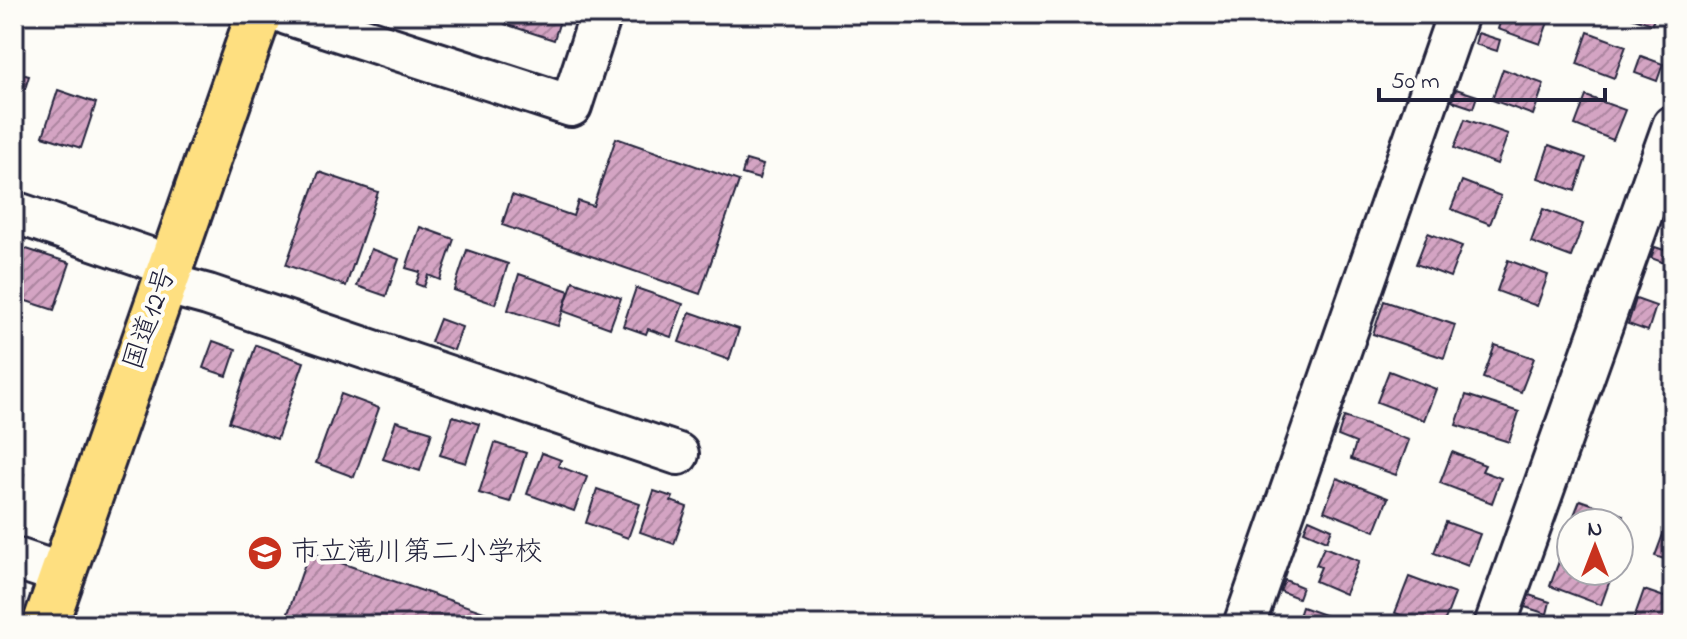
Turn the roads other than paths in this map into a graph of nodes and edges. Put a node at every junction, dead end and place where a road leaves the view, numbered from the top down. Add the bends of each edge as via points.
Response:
1 (259, 14) edge
2 (287, 14) edge
3 (601, 14) edge
4 (1458, 14) edge
5 (1673, 126) edge
6 (14, 212) edge
7 (166, 274) junction
8 (678, 454) dead end
9 (14, 558) edge
10 (62, 574) junction
11 (45, 625) edge
12 (1244, 625) edge
13 (1495, 625) edge

1 - 7 highway, 国道12号
2 - 3 street via 571,106
4 - 12 street
5 - 13 street
6 - 7 street
7 - 8 street via 208,295
7 - 10 highway, 国道12号
9 - 10 street
10 - 11 highway, 国道12号

